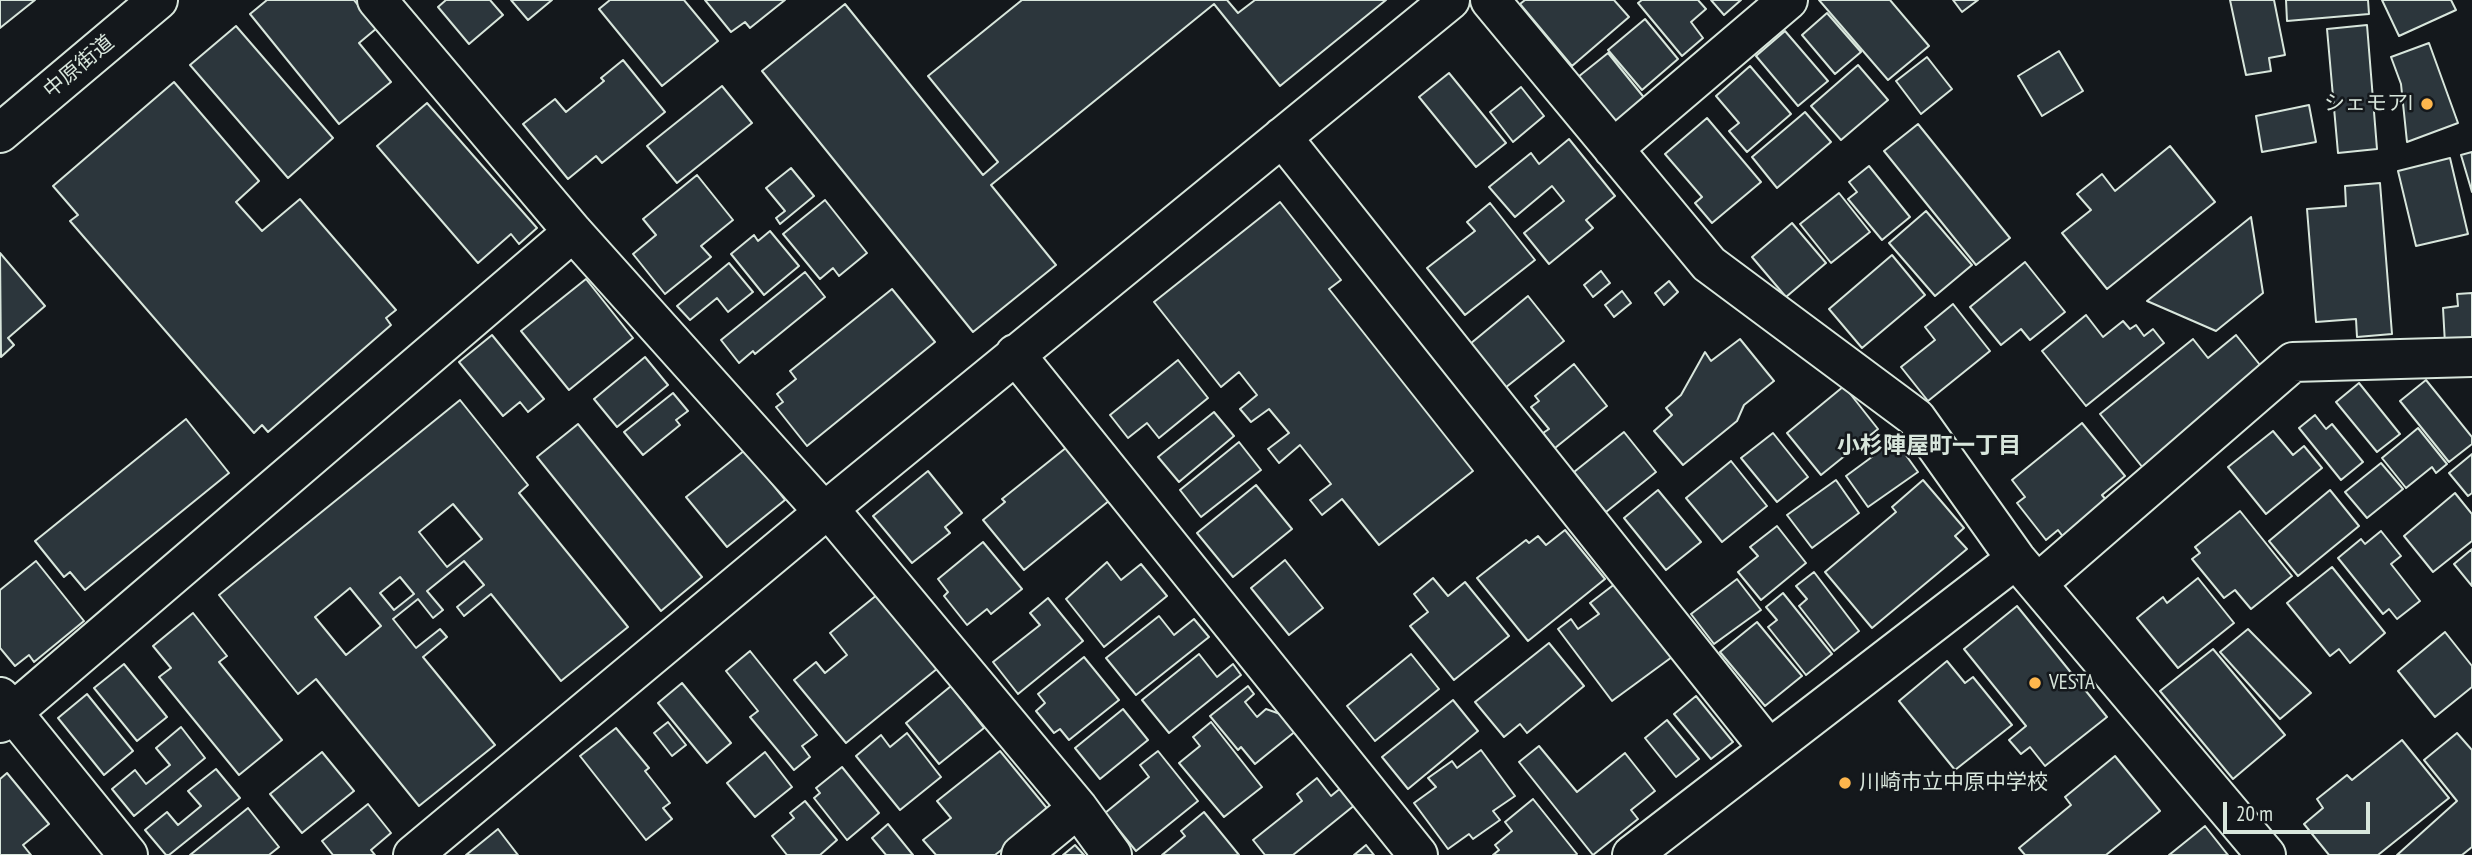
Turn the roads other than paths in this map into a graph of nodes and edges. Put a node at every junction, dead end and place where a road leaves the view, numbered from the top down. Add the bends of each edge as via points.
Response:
1 (158, 0) edge
2 (377, 0) edge
3 (1450, 0) edge
4 (1490, 0) edge
5 (1788, 0) edge
6 (0, 133) edge
7 (1282, 137) junction
8 (1613, 149) junction
9 (573, 232) junction
10 (1015, 354) junction
11 (2472, 357) edge
12 (826, 510) junction
13 (2027, 571) junction
14 (4, 711) edge
15 (1769, 749) junction
16 (1078, 808) junction
17 (128, 855) edge
18 (413, 855) edge
19 (1021, 855) edge
20 (1112, 855) edge
21 (1418, 855) edge
22 (1632, 855) edge
23 (2266, 855) edge

1 - 6 street, 中原街道
2 - 9 street
3 - 7 street
4 - 8 street
5 - 8 street
7 - 10 street
7 - 15 street
8 - 13 street via 1709,264 1916,418
9 - 12 street
9 - 14 street
10 - 12 street
10 - 21 street
11 - 13 street via 2293,362
12 - 16 street
12 - 18 street
13 - 15 street
13 - 23 street
14 - 17 street
15 - 22 street
16 - 19 street
16 - 20 street

